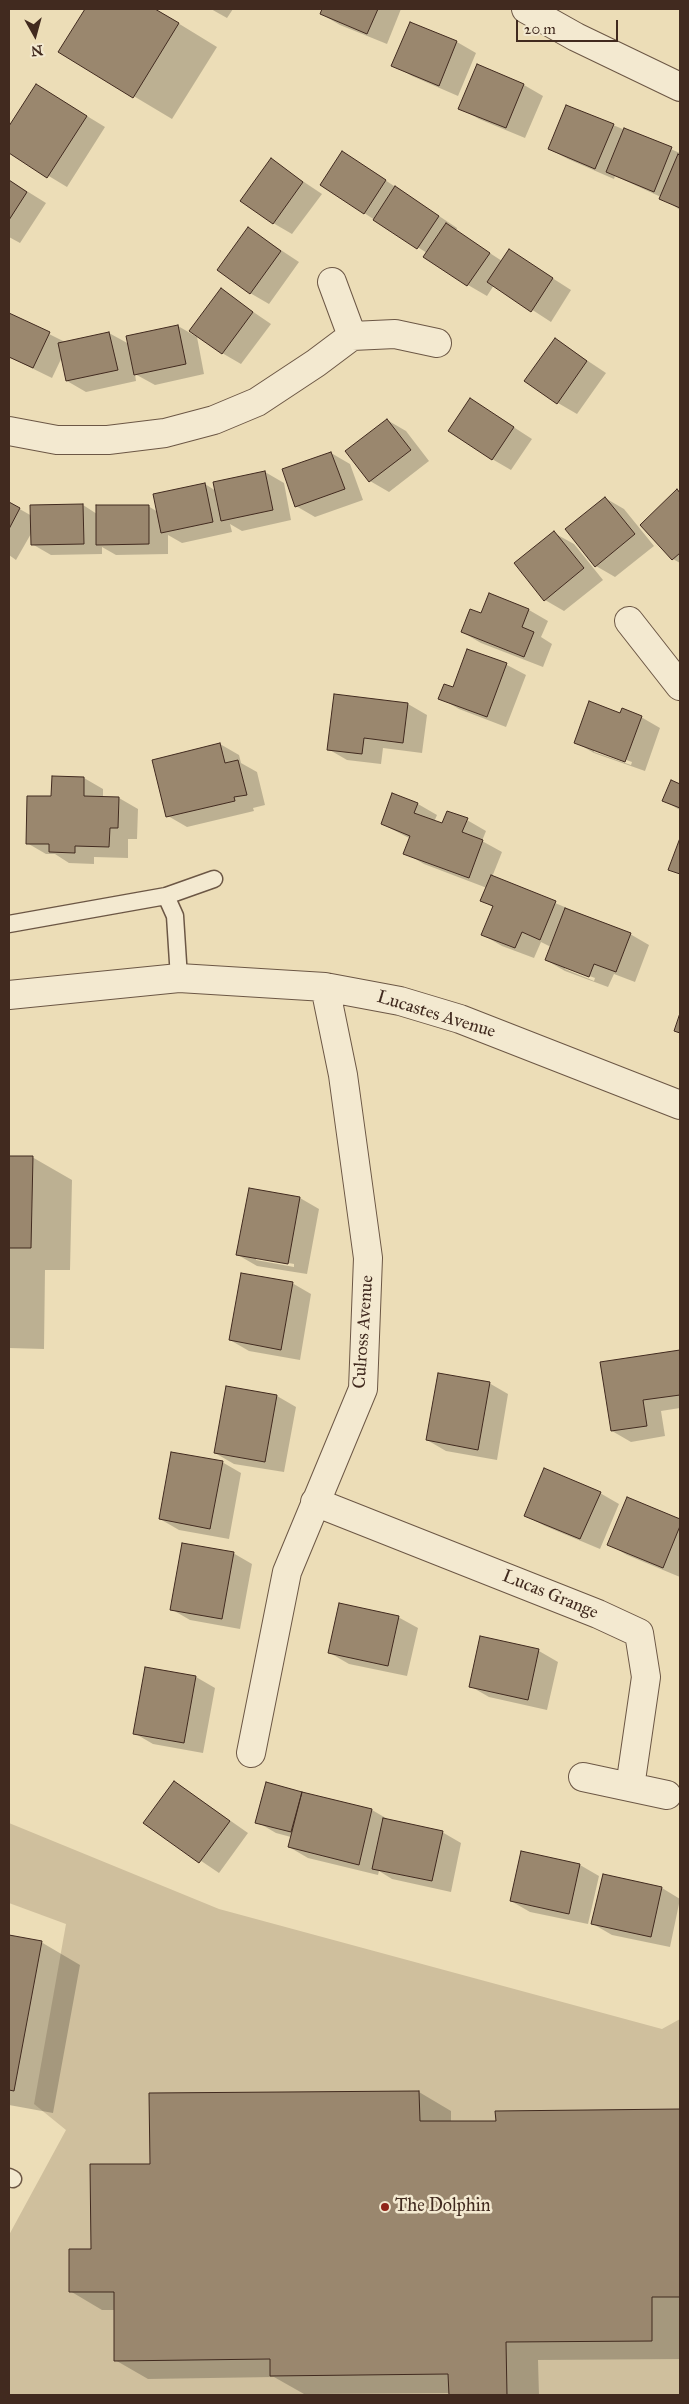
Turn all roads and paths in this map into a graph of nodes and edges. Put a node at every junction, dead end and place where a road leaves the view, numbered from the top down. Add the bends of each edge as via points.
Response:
1 (526, 9) edge
2 (680, 87) edge
3 (332, 282) dead end
4 (352, 336) junction
5 (437, 343) dead end
6 (9, 431) edge
7 (629, 621) dead end
8 (680, 686) edge
9 (214, 879) dead end
10 (166, 896) junction
11 (9, 924) edge
12 (179, 978) junction
13 (325, 987) junction
14 (9, 995) edge
15 (680, 1105) edge
16 (315, 1502) junction
17 (251, 1753) dead end
18 (584, 1777) dead end
19 (630, 1787) junction
20 (667, 1795) dead end

1 - 2 street
3 - 4 street
4 - 5 street via 395,334
4 - 6 street via 257,402 214,420 165,433 108,440 57,440
7 - 8 street
9 - 10 lane
10 - 11 lane
10 - 12 lane via 174,916
12 - 13 street, Lucastes Avenue
12 - 14 street, Lucastes Avenue
13 - 15 street, Lucastes Avenue via 400,1001 460,1019
13 - 16 street, Culross Avenue via 343,1074 368,1258 363,1388
16 - 17 street, Culross Avenue via 287,1572
16 - 19 street, Lucas Grange via 639,1633 646,1677
18 - 19 street
19 - 20 street

